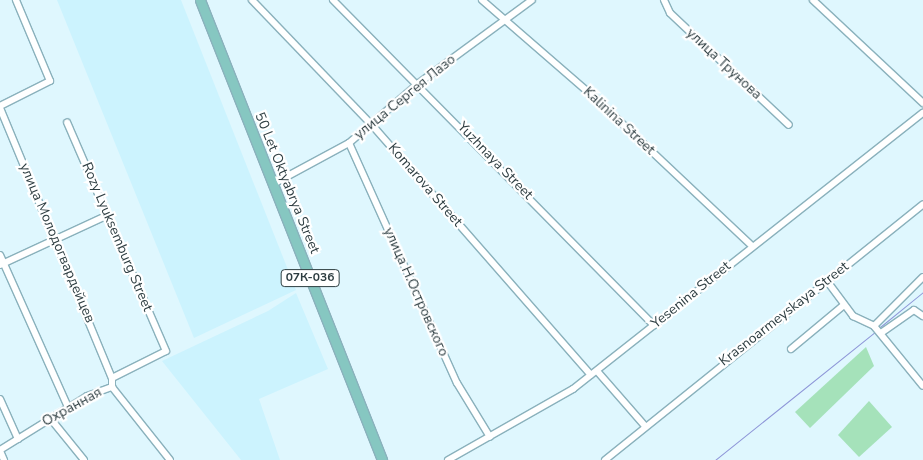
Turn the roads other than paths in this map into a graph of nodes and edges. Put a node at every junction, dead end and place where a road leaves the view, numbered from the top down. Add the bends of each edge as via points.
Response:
1 (16, 0) edge
2 (200, 0) edge
3 (252, 0) edge
4 (333, 0) edge
5 (482, 0) edge
6 (532, 0) edge
7 (664, 0) edge
8 (814, 0) edge
9 (504, 19) junction
10 (419, 83) junction
11 (923, 104) edge
12 (0, 107) edge
13 (923, 113) edge
14 (67, 122) dead end
15 (372, 125) junction
16 (789, 125) dead end
17 (349, 143) junction
18 (273, 184) junction
19 (923, 204) edge
20 (108, 215) junction
21 (56, 238) junction
22 (752, 246) junction
23 (0, 255) edge
24 (2, 264) edge
25 (923, 277) edge
26 (827, 281) junction
27 (844, 305) junction
28 (923, 316) edge
29 (654, 325) junction
30 (874, 326) junction
31 (880, 333) junction
32 (791, 349) dead end
33 (166, 351) joint
34 (594, 373) junction
35 (112, 378) junction
36 (923, 386) edge
37 (112, 387) junction
38 (0, 398) edge
39 (68, 407) junction
40 (50, 418) junction
41 (646, 426) junction
42 (490, 437) junction
43 (18, 439) junction
44 (0, 450) edge
45 (4, 460) edge
46 (84, 460) edge
47 (170, 460) edge
48 (382, 460) edge
49 (448, 460) edge
50 (605, 460) edge

1 - 12 street via 50,81
2 - 18 main road, 50 Let Oktyabrya Street / 07К-036
3 - 15 street, Komarova Street
4 - 10 street, Yuzhnaya Street
5 - 9 street, Kalinina Street
6 - 9 street, улица Сергея Лазо
7 - 16 street, улица Трунова via 670,13
8 - 11 street
9 - 10 street, улица Сергея Лазо
9 - 22 street, Kalinina Street
10 - 15 street, улица Сергея Лазо
10 - 29 street, Yuzhnaya Street
12 - 21 street, улица Молодогвардейцев
13 - 22 street, Yesenina Street
14 - 20 street, Rozy Lyuksemburg Street
15 - 17 street, улица Сергея Лазо
15 - 34 street, Komarova Street
17 - 18 street, улица Сергея Лазо
17 - 42 street, улица Н.Островского via 457,383
18 - 48 main road, 50 Let Oktyabrya Street / 07К-036
19 - 26 street, Krasnoarmeyskaya Street
20 - 21 street
20 - 33 street, Rozy Lyuksemburg Street
21 - 24 street
21 - 35 street, улица Молодогвардейцев
22 - 29 street, Yesenina Street
23 - 24 street
24 - 39 street
25 - 30 street
26 - 27 street
26 - 41 street, Krasnoarmeyskaya Street
27 - 30 street via 860,322
27 - 32 street
28 - 31 street via 914,310
29 - 34 street, Yesenina Street
30 - 31 street
31 - 36 street
33 - 35 street, Охранная
34 - 41 street, Komarova Street
34 - 42 street, Yesenina Street
35 - 37 street, Охранная
37 - 39 street, Охранная
37 - 47 street
38 - 43 street
39 - 40 street, Охранная
40 - 43 street, Охранная
40 - 46 street
41 - 50 street, Krasnoarmeyskaya Street
42 - 49 street, Yesenina Street
43 - 44 street, Охранная
44 - 45 street

